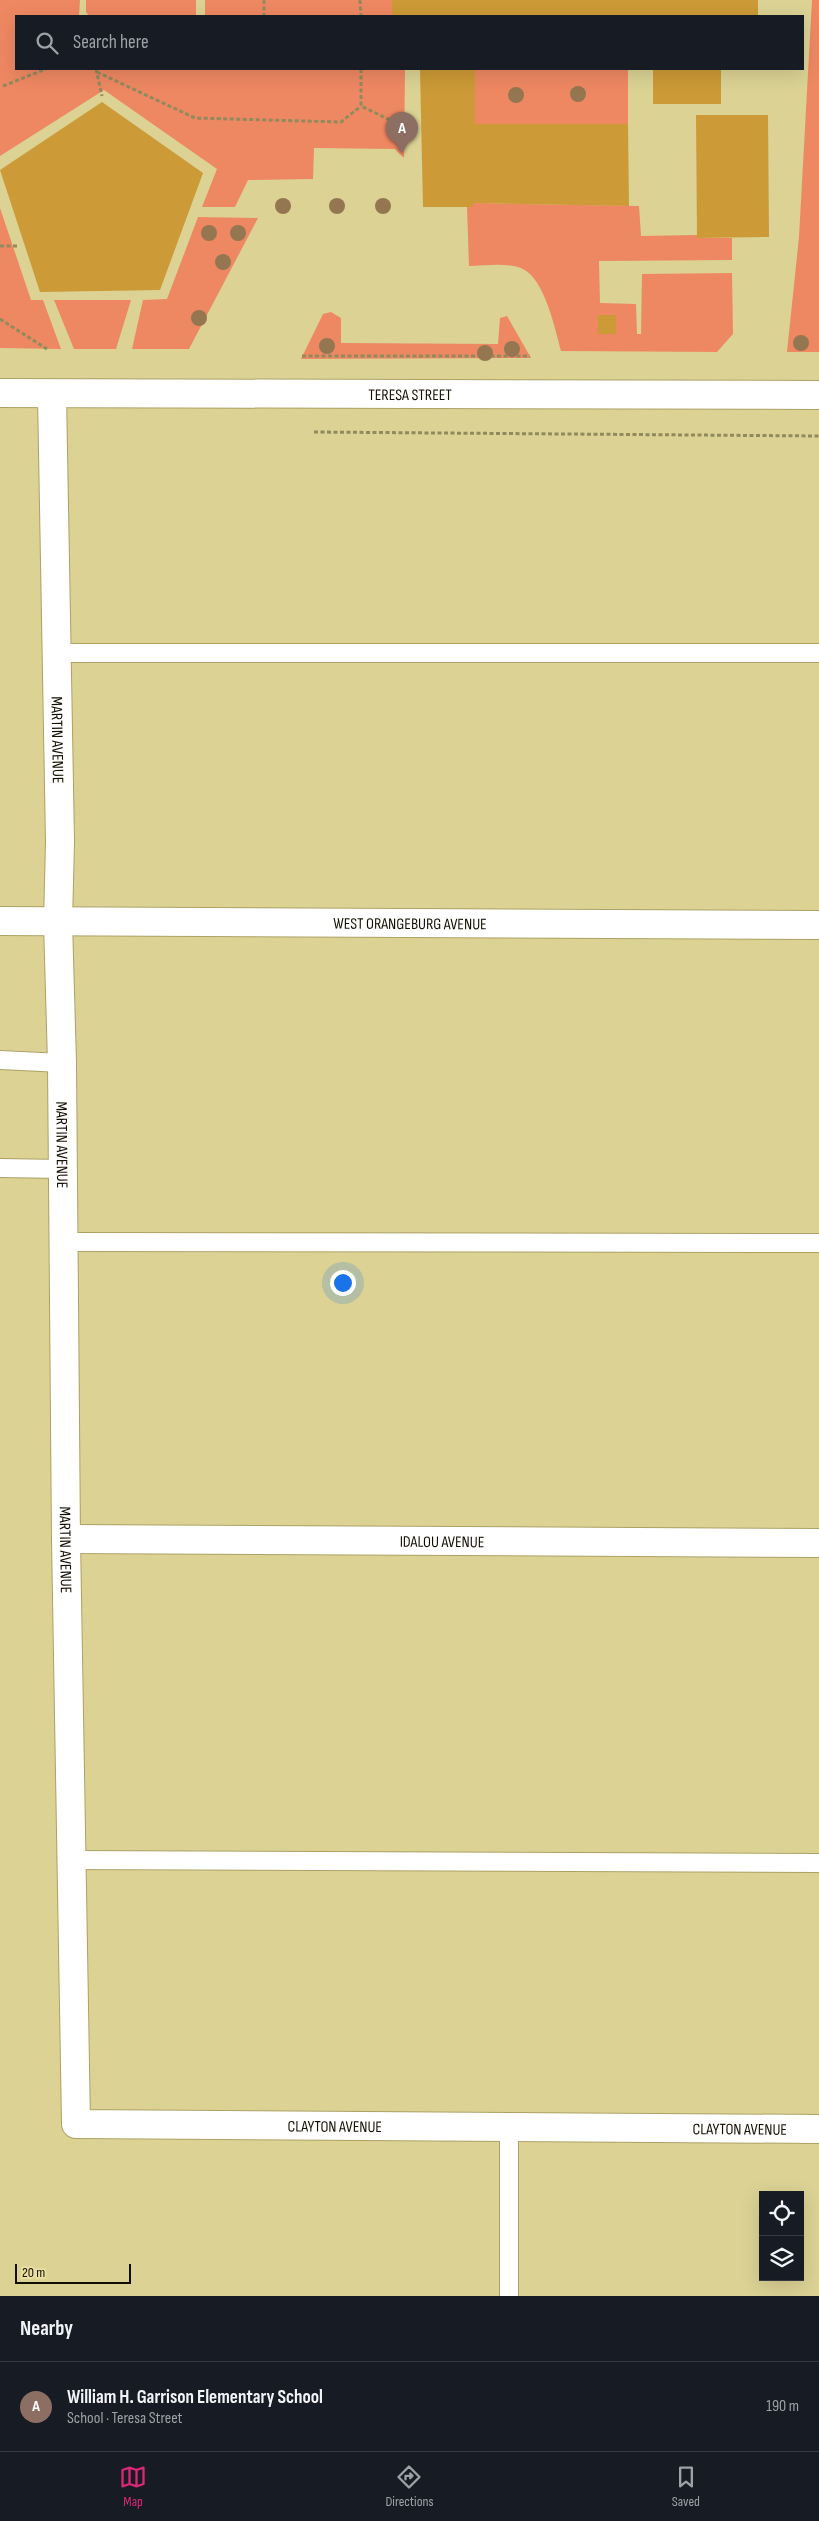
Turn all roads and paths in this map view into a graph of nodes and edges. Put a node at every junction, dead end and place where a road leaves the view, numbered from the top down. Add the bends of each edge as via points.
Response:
1 (264, 0) edge
2 (360, 0) edge
3 (264, 15) edge
4 (360, 15) edge
5 (43, 70) edge
6 (97, 70) edge
7 (361, 70) edge
8 (3, 86) dead end
9 (102, 96) dead end
10 (361, 106) junction
11 (414, 121) dead end
12 (0, 246) edge
13 (18, 246) dead end
14 (0, 319) edge
15 (47, 349) dead end
16 (302, 356) dead end
17 (530, 356) dead end
18 (0, 393) edge
19 (52, 394) junction
20 (819, 395) edge
21 (314, 432) dead end
22 (819, 436) edge
23 (55, 653) junction
24 (819, 653) edge
25 (0, 920) edge
26 (58, 922) junction
27 (819, 925) edge
28 (0, 1060) edge
29 (62, 1063) junction
30 (0, 1168) edge
31 (62, 1170) junction
32 (64, 1242) junction
33 (819, 1243) edge
34 (66, 1539) junction
35 (819, 1543) edge
36 (71, 1860) junction
37 (819, 1863) edge
38 (71, 1897) joint
39 (509, 2128) junction
40 (819, 2130) edge
41 (509, 2296) edge

1 - 3 path
2 - 4 path
5 - 8 path
6 - 9 path
6 - 10 path via 195,118 341,122
7 - 10 path
10 - 11 path via 390,120
12 - 13 path
14 - 15 path
16 - 17 path
18 - 19 street, TERESA STREET
19 - 20 street, TERESA STREET
19 - 23 street, MARTIN AVENUE
21 - 22 path
23 - 24 lane
23 - 26 street, MARTIN AVENUE via 60,842
25 - 26 street, WEST ORANGEBURG AVENUE
26 - 27 street, WEST ORANGEBURG AVENUE
26 - 29 street, MARTIN AVENUE
28 - 29 lane
29 - 31 street, MARTIN AVENUE
30 - 31 lane
31 - 32 street, MARTIN AVENUE
32 - 33 lane
32 - 34 street, MARTIN AVENUE
34 - 35 street, IDALOU AVENUE
34 - 36 street, MARTIN AVENUE
36 - 37 lane
36 - 38 street, MARTIN AVENUE
38 - 39 street, CLAYTON AVENUE via 76,2124
39 - 40 street, CLAYTON AVENUE
39 - 41 lane

